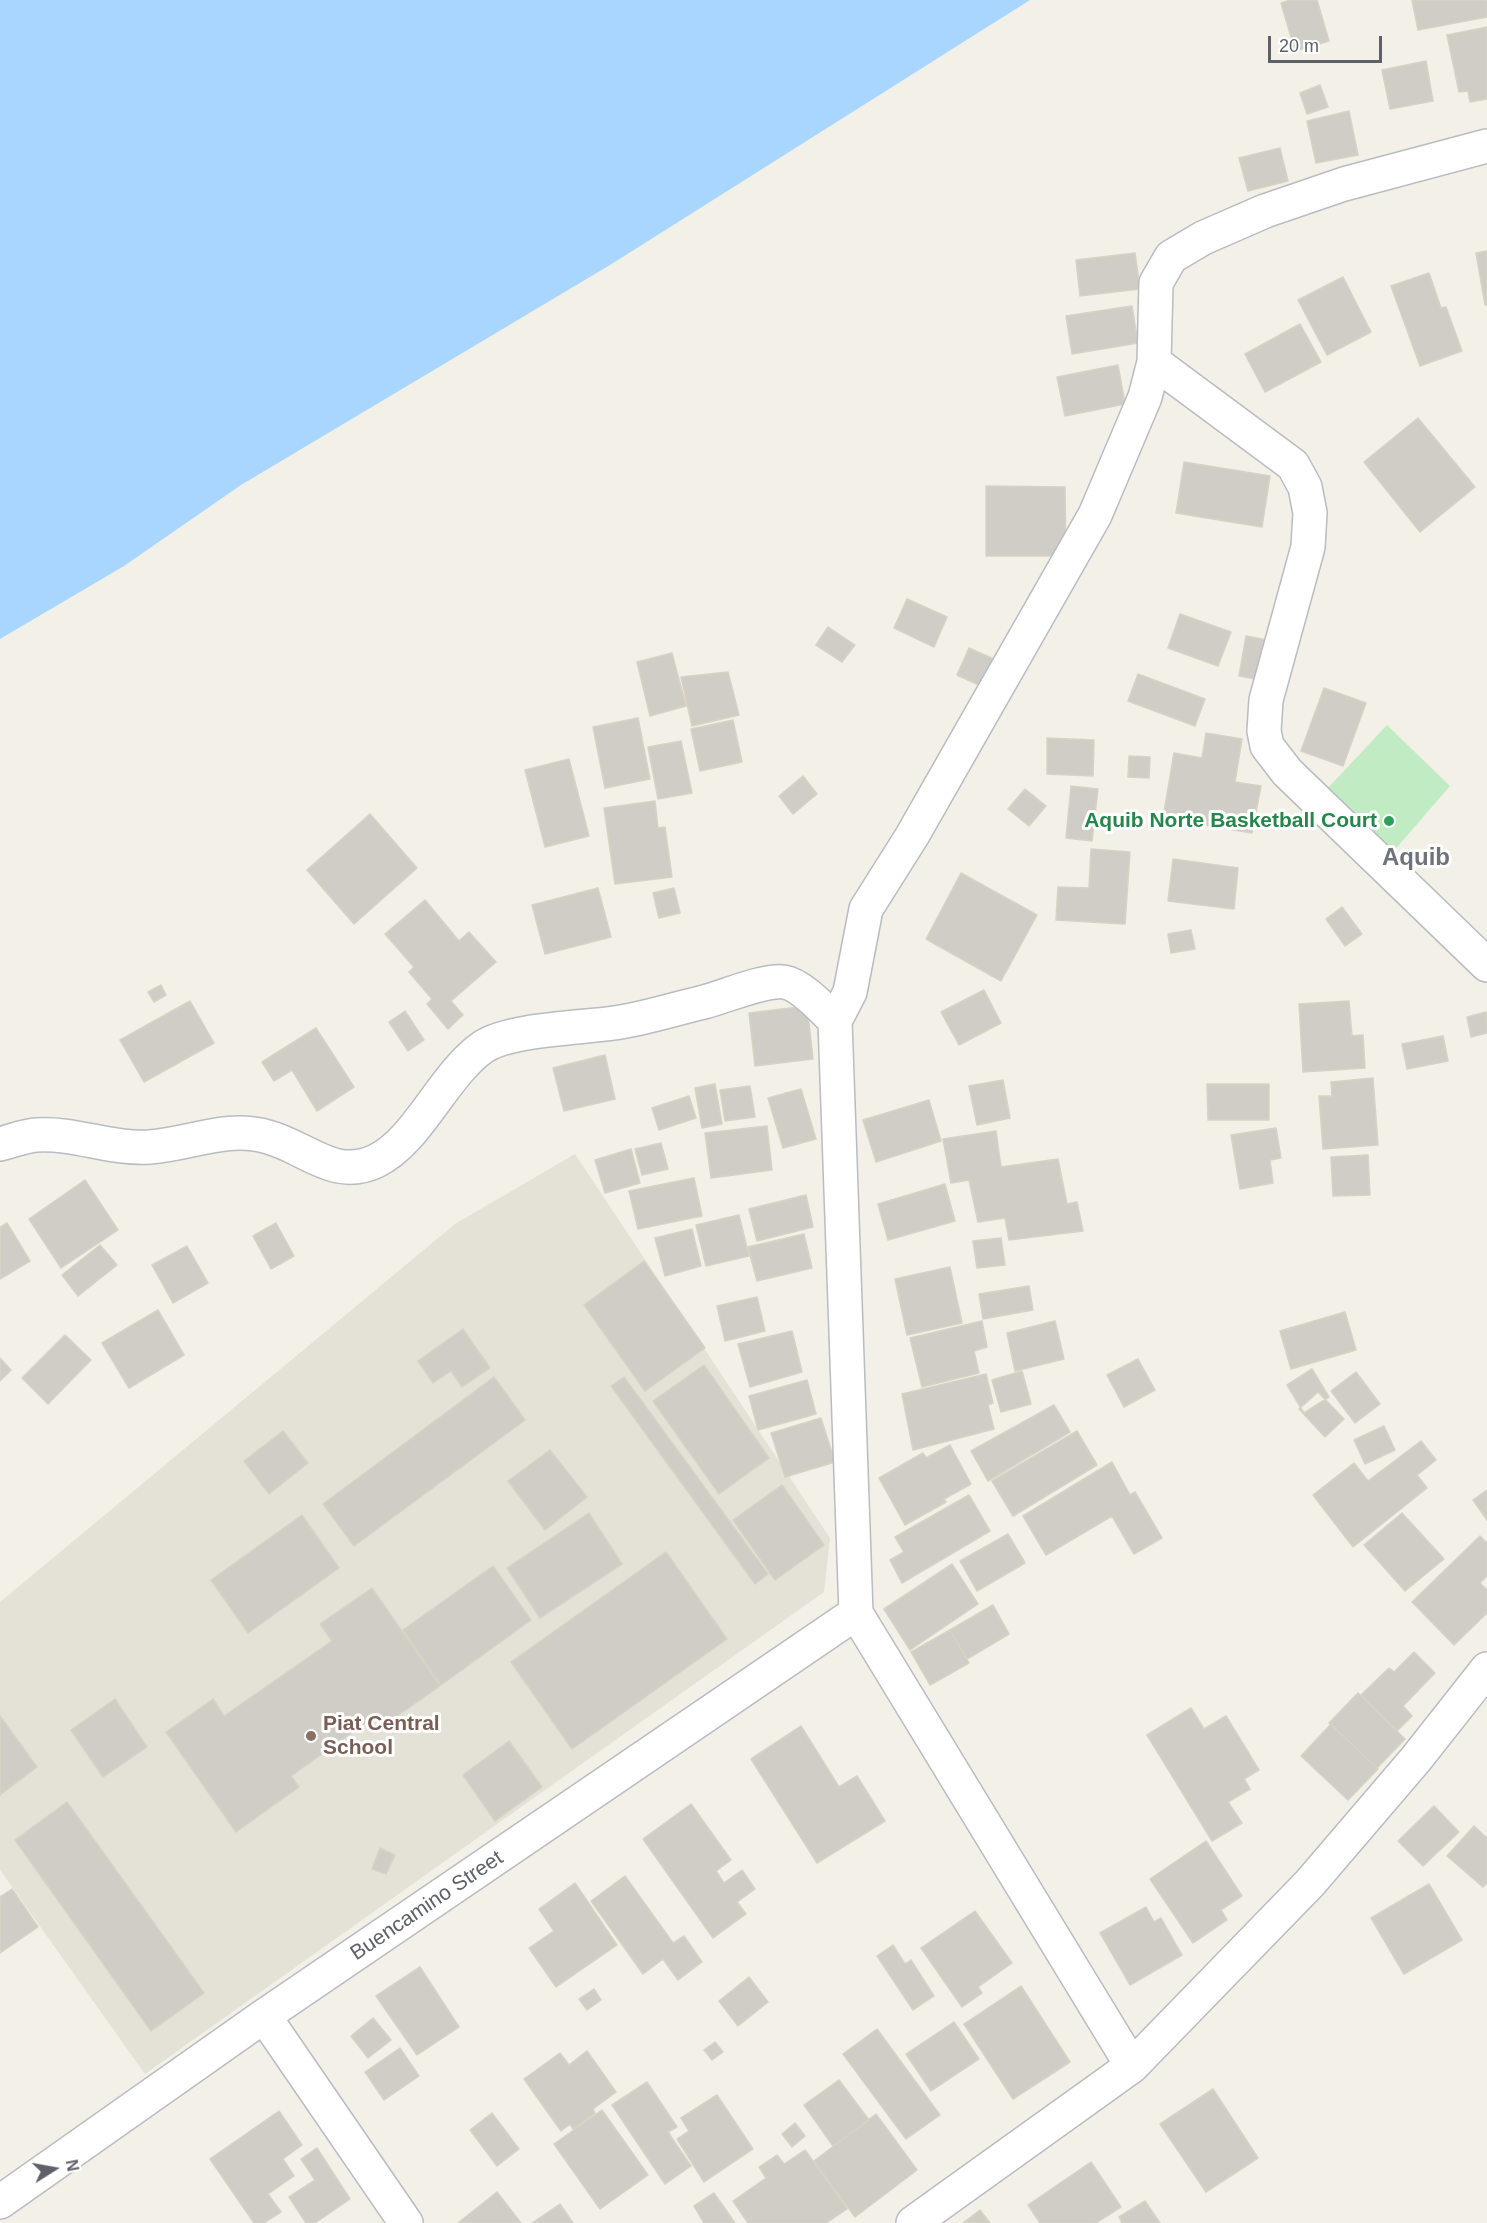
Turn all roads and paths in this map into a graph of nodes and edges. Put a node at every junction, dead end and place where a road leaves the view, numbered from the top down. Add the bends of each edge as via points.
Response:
1 (1487, 146) edge
2 (1154, 362) junction
3 (1487, 965) edge
4 (835, 1020) junction
5 (0, 1144) edge
6 (856, 1613) junction
7 (1487, 1669) edge
8 (264, 2016) junction
9 (1132, 2066) junction
10 (0, 2202) edge
11 (406, 2223) edge
12 (913, 2223) edge

1 - 2 street via 1344,184 1264,212 1203,237 1171,257 1156,283
2 - 3 street via 1293,465 1305,487 1310,513 1308,547 1266,700 1264,731 1268,746 1287,772
2 - 4 street via 1145,397 1095,515 912,836 866,909 850,992
4 - 5 street via 809,995 785,982 616,1023 515,1036 484,1046 399,1143 376,1161 353,1167 332,1167 271,1138 244,1132 148,1147 36,1135
4 - 6 street
6 - 8 street, Buencamino Street
6 - 9 street
7 - 9 street via 1310,1883
8 - 10 street, Buencamino Street
8 - 11 street
9 - 12 street

